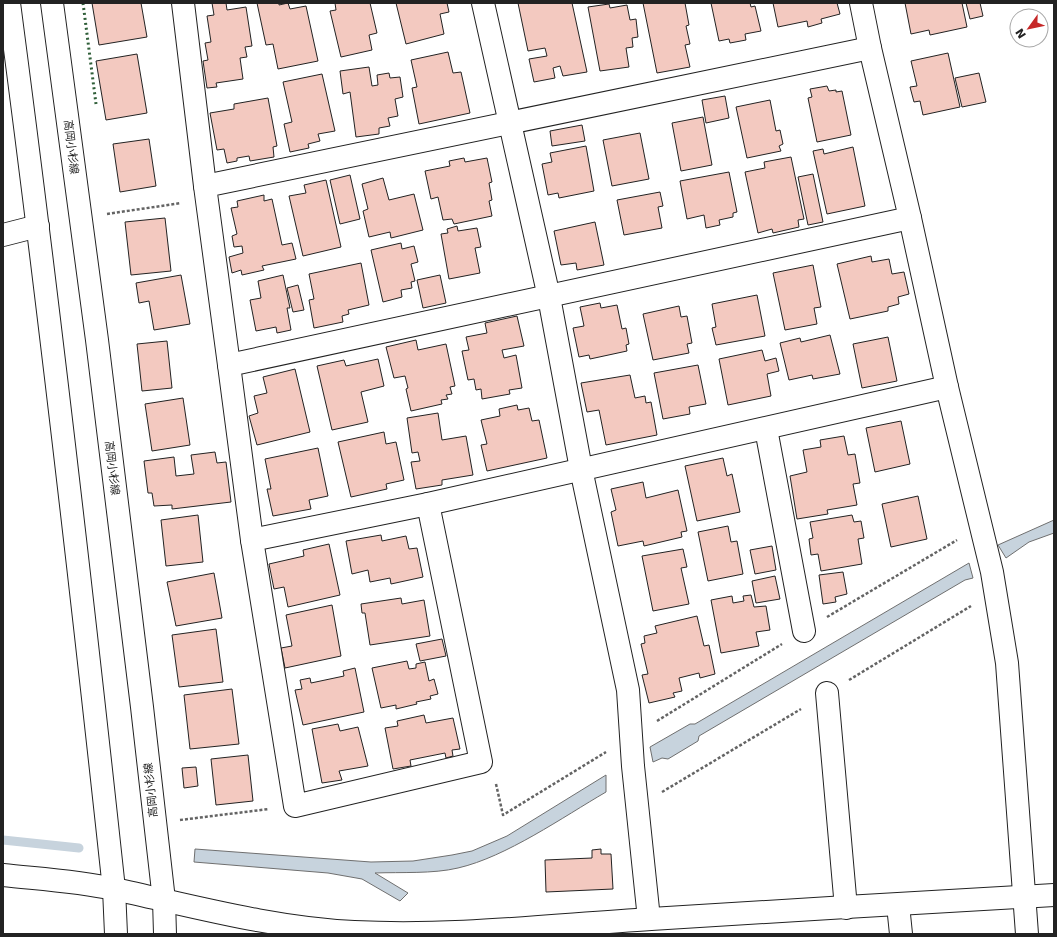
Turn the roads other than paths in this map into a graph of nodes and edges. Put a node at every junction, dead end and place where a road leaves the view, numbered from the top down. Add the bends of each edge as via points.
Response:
1 (9, 3) edge
2 (52, 3) edge
3 (183, 3) edge
4 (483, 3) edge
5 (861, 3) edge
6 (870, 48) junction
7 (510, 124) junction
8 (205, 186) junction
9 (910, 218) junction
10 (38, 226) junction
11 (3, 235) edge
12 (548, 297) junction
13 (229, 365) junction
14 (948, 387) junction
15 (766, 429) junction
16 (581, 469) junction
17 (428, 504) junction
18 (252, 540) junction
19 (804, 631) dead end
20 (827, 693) dead end
21 (3, 875) edge
22 (114, 889) junction
23 (1054, 895) edge
24 (1024, 897) junction
25 (164, 900) junction
26 (898, 905) junction
27 (846, 908) junction
28 (649, 919) junction
29 (298, 931) edge
30 (116, 934) edge
31 (165, 934) edge
32 (901, 934) edge
33 (1026, 934) edge

1 - 10 street
2 - 25 street, 高岡小杉線 via 99,356
3 - 8 street
4 - 7 street
5 - 6 street
6 - 7 street
6 - 9 street
7 - 8 street
7 - 12 street
8 - 13 street
9 - 12 street
9 - 14 street
10 - 11 street
10 - 22 street
12 - 13 street
12 - 16 street
13 - 18 street
14 - 15 street
14 - 24 street via 992,572 1007,662
15 - 16 street
15 - 19 street
16 - 17 street
16 - 28 street via 628,690
17 - 18 street
17 - 18 street via 481,762 295,806
20 - 27 street
21 - 22 street
22 - 25 street
22 - 30 street
23 - 24 street
24 - 26 street
24 - 33 street
25 - 29 street
25 - 31 street, 高岡小杉線
26 - 27 street
26 - 32 street
27 - 28 street
28 - 29 street via 510,929 404,933

